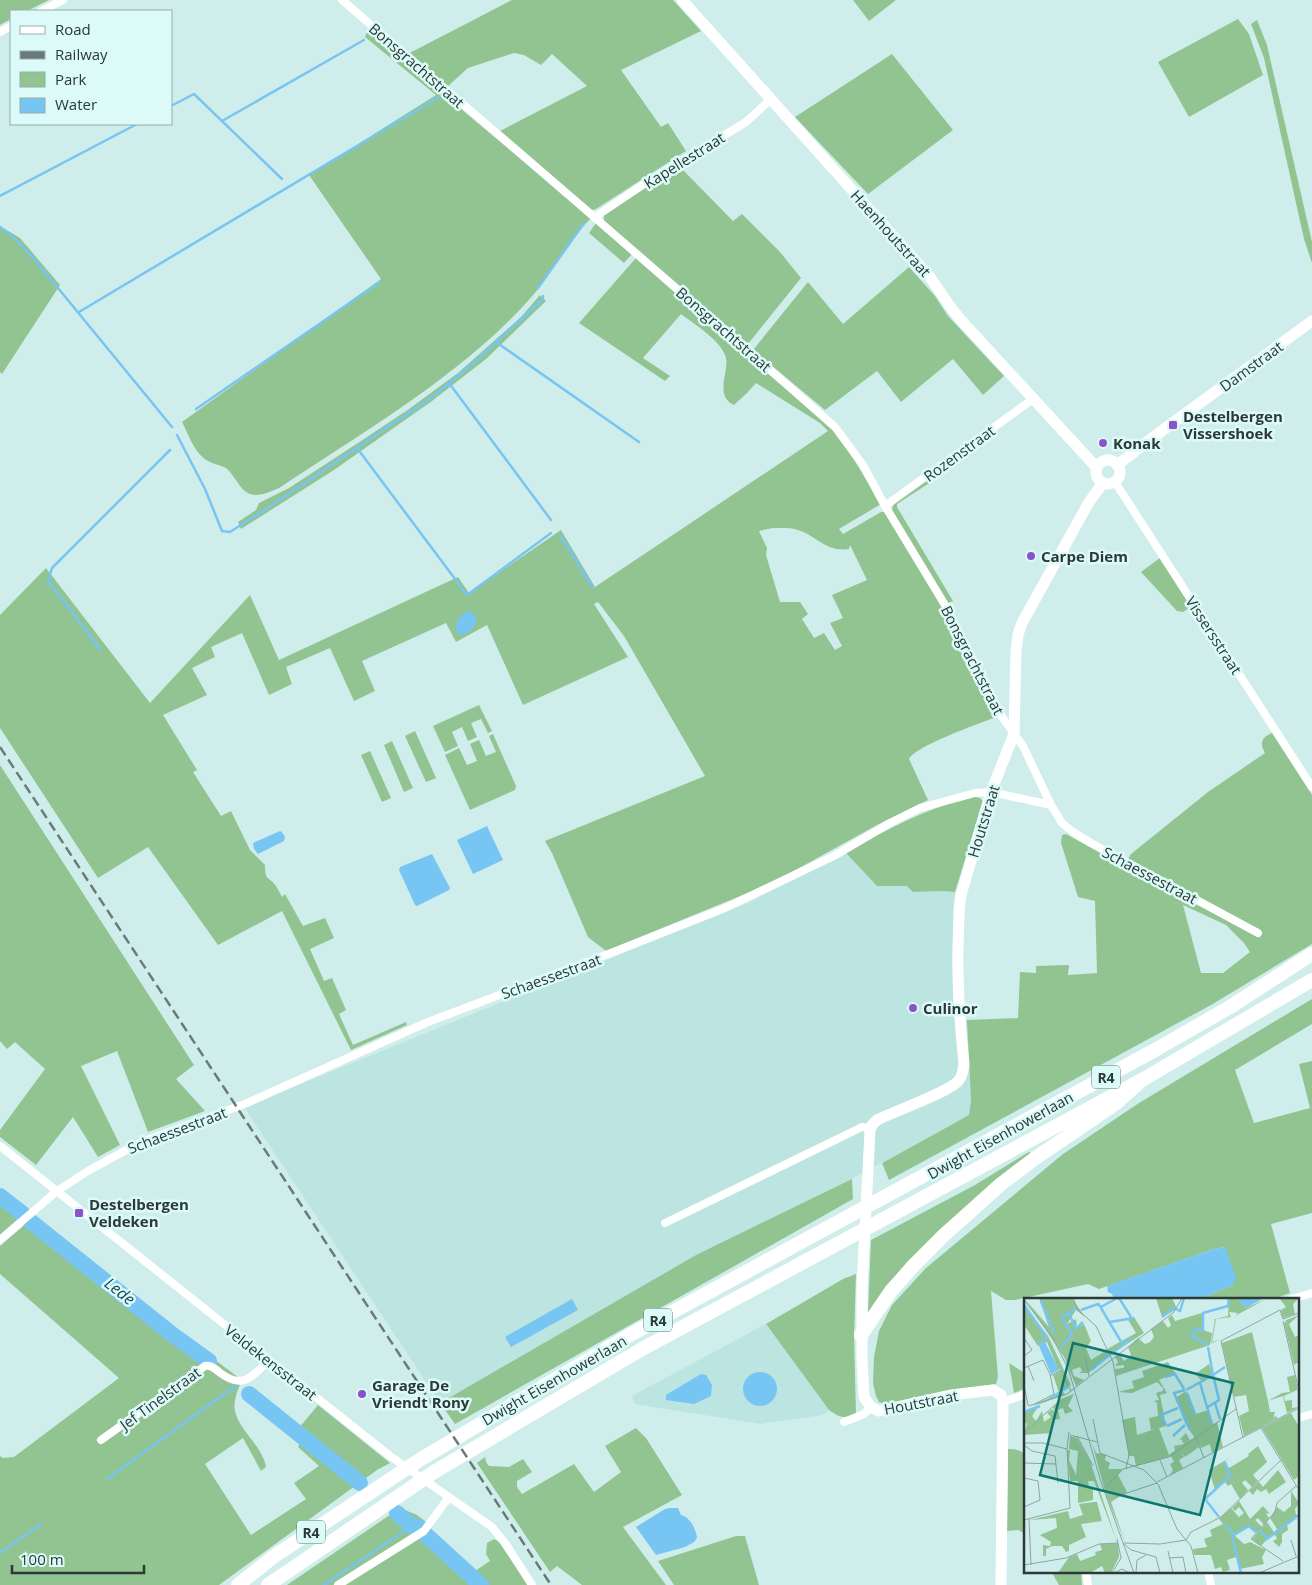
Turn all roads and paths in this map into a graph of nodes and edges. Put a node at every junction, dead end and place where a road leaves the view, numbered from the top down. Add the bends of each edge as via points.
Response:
1 (63, 0) edge
2 (342, 0) edge
3 (682, 0) edge
4 (43, 10) edge
5 (771, 99) junction
6 (595, 217) junction
7 (1312, 321) edge
8 (1033, 399) junction
9 (1118, 465) junction
10 (1097, 468) junction
11 (1115, 482) junction
12 (1103, 483) junction
13 (885, 506) junction
14 (1014, 734) junction
15 (1312, 787) edge
16 (990, 792) junction
17 (1051, 805) junction
18 (1258, 934) dead end
19 (1312, 954) edge
20 (1312, 980) edge
21 (1142, 1080) junction
22 (870, 1128) junction
23 (0, 1146) edge
24 (57, 1191) junction
25 (664, 1223) dead end
26 (0, 1240) edge
27 (1312, 1293) edge
28 (1295, 1298) edge
29 (861, 1335) junction
30 (269, 1360) junction
31 (1024, 1395) edge
32 (1003, 1402) junction
33 (870, 1407) junction
34 (844, 1422) dead end
35 (101, 1440) dead end
36 (449, 1497) junction
37 (1086, 1572) edge
38 (1208, 1572) edge
39 (238, 1585) edge
40 (268, 1585) edge
41 (338, 1585) edge
42 (532, 1585) edge
43 (1001, 1585) edge
44 (1088, 1585) edge
45 (1211, 1585) edge

1 - 4 street
2 - 6 street, Bonsgrachtstraat
3 - 5 street, Haenhoutstraat
5 - 6 street, Kapellestraat via 746,122
5 - 8 street, Haenhoutstraat via 930,277 955,312
6 - 13 street, Bonsgrachtstraat via 835,427 863,465
7 - 9 street, Damstraat
8 - 10 street, Haenhoutstraat
8 - 13 street, Rozenstraat
9 - 10 street via 1106,461
9 - 11 street via 1120,474
10 - 12 street via 1097,477
11 - 12 street
11 - 15 street, Vissersstraat
12 - 14 street, Houtstraat via 1089,502 1022,623 1016,652
13 - 14 street, Bonsgrachtstraat via 946,605 1002,717
14 - 16 street, Houtstraat
14 - 17 street, Schaessestraat
16 - 17 street, Schaessestraat
16 - 22 street, Houtstraat via 959,908 962,1074 955,1084 877,1120
16 - 24 street, Schaessestraat via 920,808 834,856 725,908 428,1022 242,1105 139,1143
17 - 18 street, Schaessestraat via 1072,832
19 - 39 highway, Dwight Eisenhowerlaan / R4 via 1155,1050 628,1336 386,1482
20 - 21 highway, R4
21 - 29 highway via 1115,1104 1034,1159 973,1208 910,1270
21 - 40 highway, Dwight Eisenhowerlaan / R4 via 642,1349 402,1493
22 - 25 street, Houtstraat via 862,1127
22 - 29 street, Houtstraat
23 - 24 street, Veldekensstraat
24 - 26 street, Schaessestraat
24 - 30 street, Veldekensstraat
27 - 28 street
29 - 33 street, Houtstraat via 864,1397
30 - 35 street, Jef Tinelstraat via 252,1377 240,1380 230,1380 209,1365 205,1366
30 - 36 street, Veldekensstraat via 390,1456
31 - 32 street
32 - 33 street, Houtstraat via 1001,1395 990,1390 951,1395 886,1411
32 - 43 street
33 - 34 street via 864,1414
36 - 41 street via 424,1531
36 - 42 street, Veldekensstraat via 492,1527
37 - 44 street
38 - 45 street

